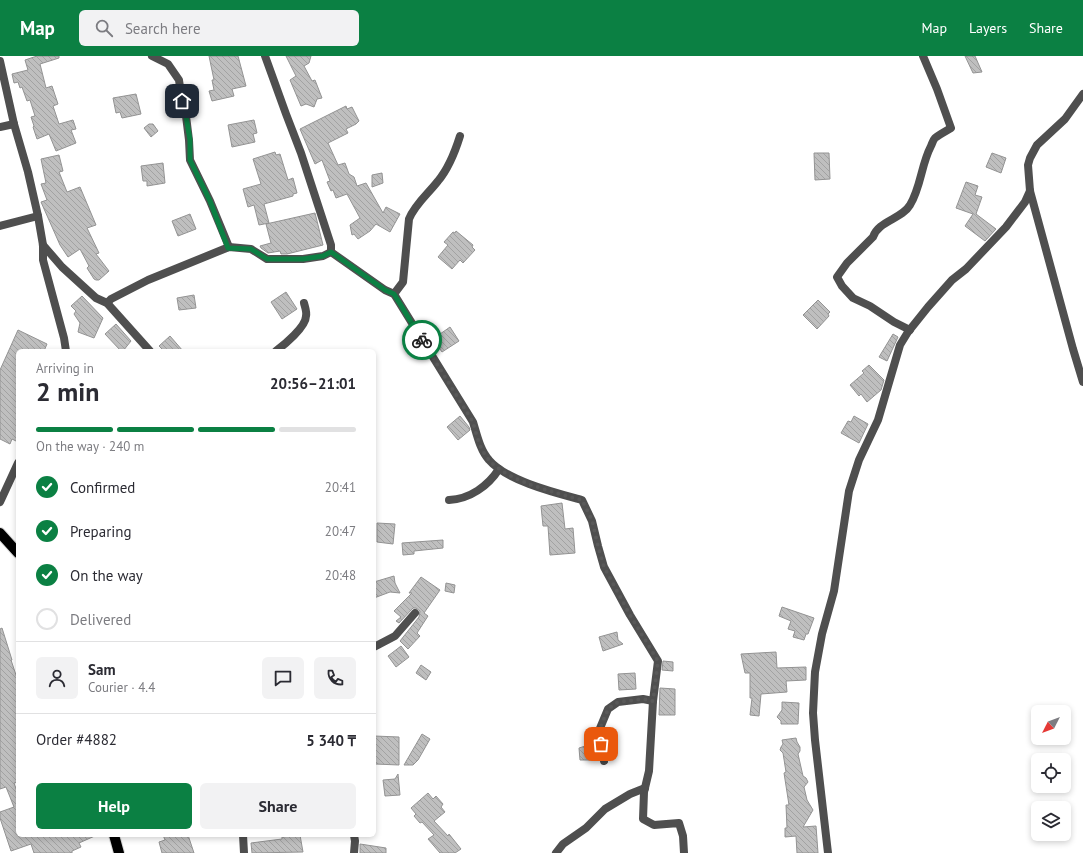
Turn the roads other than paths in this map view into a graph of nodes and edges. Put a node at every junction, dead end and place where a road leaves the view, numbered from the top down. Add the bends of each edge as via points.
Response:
1 (152, 56) edge
2 (265, 56) edge
3 (923, 56) edge
4 (0, 61) edge
5 (1083, 94) edge
6 (14, 124) junction
7 (0, 127) edge
8 (460, 136) dead end
9 (1030, 191) junction
10 (38, 216) junction
11 (0, 226) edge
12 (43, 245) junction
13 (228, 248) junction
14 (331, 252) junction
15 (394, 294) junction
16 (107, 303) junction
17 (304, 304) dead end
18 (910, 330) junction
19 (66, 349) edge
20 (148, 349) edge
21 (278, 349) edge
22 (1083, 382) edge
23 (16, 467) edge
24 (499, 469) junction
25 (450, 500) dead end
26 (0, 502) edge
27 (0, 534) edge
28 (16, 551) edge
29 (416, 613) dead end
30 (376, 646) edge
31 (653, 701) junction
32 (604, 761) dead end
33 (645, 788) junction
34 (115, 837) edge
35 (243, 837) edge
36 (354, 837) edge
37 (119, 853) edge
38 (244, 853) edge
39 (354, 853) edge
40 (556, 853) edge
41 (684, 853) edge
42 (828, 853) edge

1 - 13 street via 168,64 179,80 190,140 190,160 210,201
2 - 14 street via 304,160 332,245
3 - 18 street via 951,128 935,139 928,150 910,206 902,215 889,220 875,232 847,262 837,277 853,298
4 - 6 street
5 - 9 street via 1065,119 1037,145 1028,165
6 - 7 street
6 - 10 street
8 - 15 street via 448,166 412,210 408,219 403,282
9 - 18 street via 1026,202 1006,227 952,280
9 - 22 street
10 - 11 street
10 - 12 street
12 - 16 street via 62,267 96,298
12 - 19 street via 43,260
13 - 14 street via 251,249 267,259 303,259
13 - 16 street via 148,280 110,299
14 - 15 street
15 - 24 street via 473,422 488,459
16 - 20 street
17 - 21 street via 307,317 303,325
18 - 42 street via 900,345 878,420 867,440 850,486 834,591 814,672 815,740
23 - 26 street
24 - 25 street via 472,494 459,500
24 - 31 street via 550,492 582,500 592,520 604,567 658,661
27 - 28 main road
29 - 30 street via 395,636
31 - 32 street via 643,699 618,702 608,709 598,733
31 - 33 street via 649,771
33 - 40 street via 605,809 586,828 563,844
33 - 41 street via 643,819 654,825 679,823
34 - 37 main road
35 - 38 street
36 - 39 street

